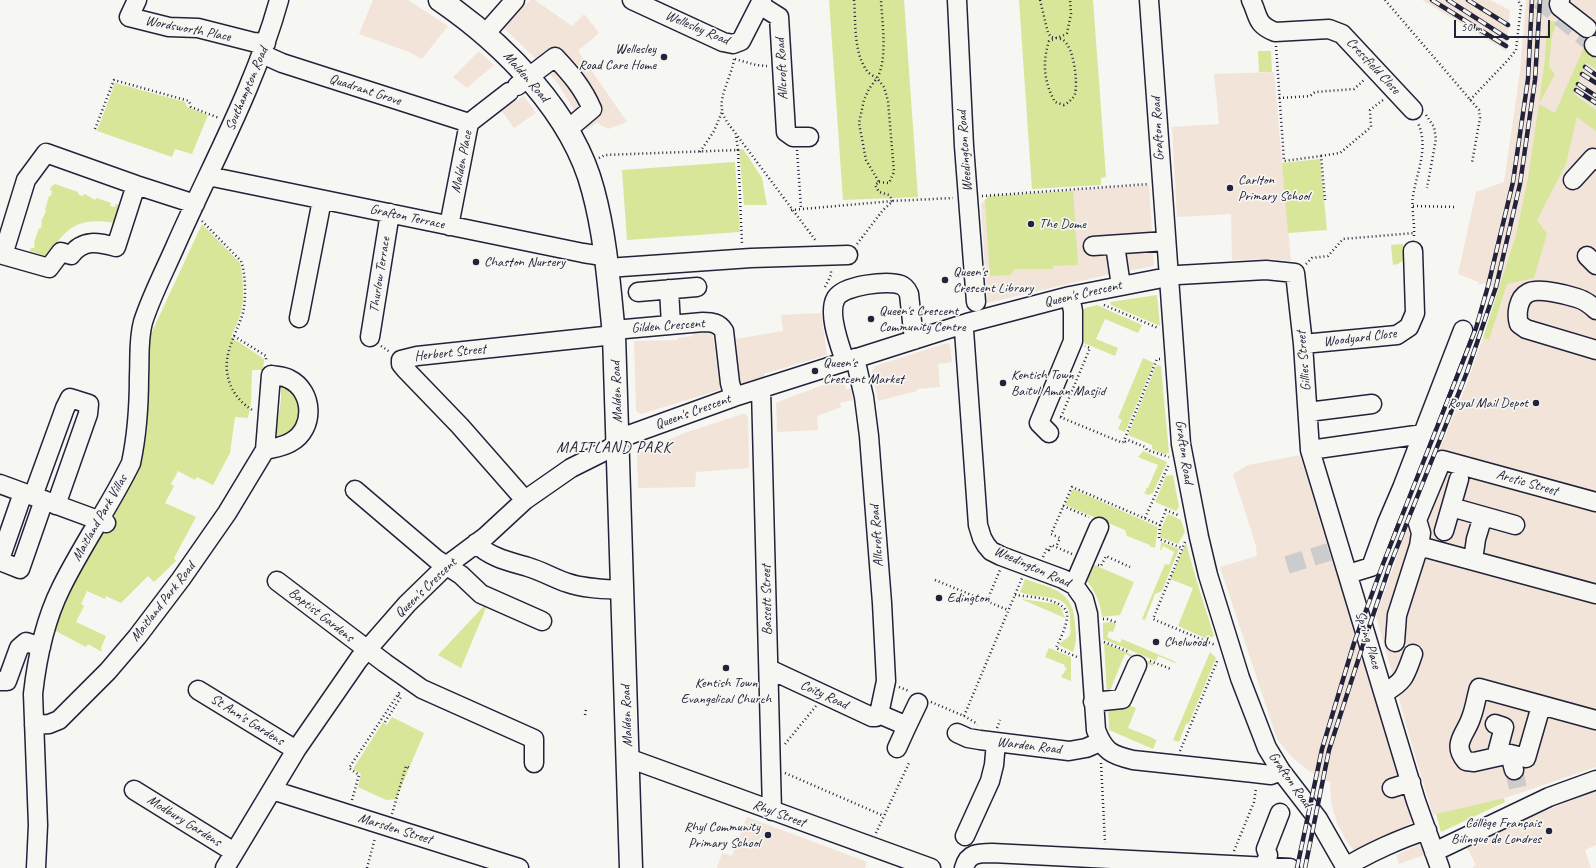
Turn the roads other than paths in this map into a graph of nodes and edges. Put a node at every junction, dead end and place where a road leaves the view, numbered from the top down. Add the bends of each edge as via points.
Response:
1 (137, 0) edge
2 (279, 0) edge
3 (440, 0) edge
4 (514, 0) edge
5 (632, 0) edge
6 (957, 0) edge
7 (1149, 0) edge
8 (1251, 0) edge
9 (1560, 0) edge
10 (761, 2) edge
11 (1588, 28) dead end
12 (485, 34) junction
13 (264, 49) junction
14 (517, 86) junction
15 (1412, 109) road end
16 (469, 124) junction
17 (567, 130) junction
18 (802, 137) dead end
19 (1595, 156) edge
20 (208, 176) junction
21 (1573, 180) dead end
22 (136, 185) junction
23 (322, 200) junction
24 (192, 209) junction
25 (390, 213) junction
26 (450, 226) junction
27 (1166, 241) junction
28 (1413, 242) road end
29 (1115, 245) junction
30 (1093, 246) dead end
31 (840, 255) road end
32 (607, 261) junction
33 (1295, 273) joint
34 (1169, 277) junction
35 (1121, 286) junction
36 (697, 287) dead end
37 (669, 289) junction
38 (638, 292) dead end
39 (1070, 296) junction
40 (1596, 310) edge
41 (974, 313) junction
42 (299, 318) dead end
43 (671, 325) junction
44 (1463, 330) dead end
45 (614, 332) junction
46 (370, 337) road end
47 (914, 340) junction
48 (1303, 344) junction
49 (1596, 350) edge
50 (850, 360) junction
51 (761, 389) junction
52 (734, 397) junction
53 (1372, 404) dead end
54 (1308, 412) junction
55 (1044, 428) road end
56 (1423, 434) junction
57 (619, 440) junction
58 (265, 450) junction
59 (1310, 450) junction
60 (1458, 471) junction
61 (0, 484) edge
62 (355, 490) dead end
63 (39, 499) junction
64 (525, 500) junction
65 (1596, 502) edge
66 (1451, 507) junction
67 (1483, 516) junction
68 (103, 522) junction
69 (1515, 525) dead end
70 (1099, 527) road end
71 (1444, 531) dead end
72 (476, 543) junction
73 (1419, 546) junction
74 (0, 560) edge
75 (1473, 560) junction
76 (446, 566) junction
77 (1348, 574) junction
78 (277, 581) dead end
79 (1074, 585) junction
80 (623, 590) junction
81 (1596, 594) edge
82 (542, 621) dead end
83 (1395, 642) dead end
84 (42, 647) junction
85 (366, 649) junction
86 (1413, 654) dead end
87 (1137, 665) dead end
88 (769, 669) junction
89 (0, 681) edge
90 (198, 690) dead end
91 (1384, 693) junction
92 (920, 699) road end
93 (1093, 702) junction
94 (1541, 706) junction
95 (879, 714) junction
96 (1596, 720) edge
97 (34, 725) junction
98 (907, 726) junction
99 (957, 733) dead end
100 (1532, 734) junction
101 (996, 742) junction
102 (1100, 742) junction
103 (898, 748) dead end
104 (296, 750) junction
105 (628, 758) junction
106 (1507, 760) junction
107 (534, 763) dead end
108 (1281, 771) junction
109 (1596, 780) edge
110 (1411, 782) junction
111 (1392, 788) dead end
112 (134, 790) dead end
113 (272, 790) junction
114 (772, 811) junction
115 (1280, 813) dead end
116 (1427, 830) junction
117 (965, 836) dead end
118 (234, 852) junction
119 (1437, 860) edge
120 (1265, 867) junction
121 (36, 868) edge
122 (225, 868) edge
123 (519, 868) edge
124 (631, 868) edge
125 (931, 868) edge
126 (964, 868) edge
127 (1285, 868) edge
128 (1290, 868) edge
129 (1346, 868) edge

1 - 13 street, Wordsworth Place via 129,17 169,26 198,28 253,42
2 - 13 street, Southampton Road
3 - 12 main road, Malden Road
4 - 12 street
5 - 10 street, Wellesley Road via 723,42 734,52
6 - 41 street, Weedington Road
7 - 27 street, Grafton Road
8 - 15 street, Cressfield Close via 1258,21 1275,32 1336,31 1349,40
9 - 11 street via 1560,7
10 - 18 street, Allcroft Road via 779,16 785,128 788,135
12 - 14 main road, Malden Road via 500,48
13 - 16 street, Quadrant Grove via 282,63
13 - 20 street, Southampton Road
14 - 16 street, Malden Place
14 - 17 main road, Malden Road via 547,101
14 - 17 street, Malden Place via 556,57 575,78 592,109
16 - 26 street, Malden Place
17 - 32 main road, Malden Road via 593,189
19 - 21 street
20 - 23 street, Grafton Terrace
20 - 24 street, Maitland Park Villas
22 - 22 street via 46,153 26,180 3,255 50,268 60,252 71,255 88,242 116,247
22 - 24 street
23 - 25 street, Grafton Terrace
23 - 42 street
24 - 68 street, Maitland Park Villas via 143,324 136,443 131,463
25 - 26 street, Grafton Terrace
25 - 46 street, Thurlow Terrace
26 - 32 street, Grafton Terrace via 596,255
27 - 29 street
27 - 34 street, Grafton Road
28 - 48 street, Woodyard Close via 1415,314 1409,328 1397,335
29 - 30 street
29 - 35 street
31 - 32 street, Grafton Terrace
32 - 45 main road, Malden Road
33 - 34 street, Queen's Crescent via 1266,270
33 - 48 street, Gillies Street
34 - 35 street, Queen's Crescent
34 - 108 street, Grafton Road via 1178,459 1227,648 1267,748
35 - 39 street, Queen's Crescent
36 - 37 street
37 - 38 street
37 - 43 street
39 - 41 street, Queen's Crescent
39 - 55 street via 1073,341
40 - 49 street via 1578,298 1548,291 1529,292 1521,298 1517,317 1519,324 1526,329
41 - 47 street, Queen's Crescent
41 - 79 street, Weedington Road via 964,330 978,526 982,538 986,545 1005,558
43 - 45 street, Gilden Crescent
43 - 52 street, Gilden Crescent via 711,322 721,327
44 - 56 street
45 - 57 main road, Malden Road
45 - 64 street, Herbert Street via 401,360 401,364
47 - 50 street, Queen's Crescent
47 - 50 street via 909,294 906,288 894,284 857,286 844,290 836,298 833,314 839,344
48 - 54 street, Gillies Street
50 - 51 street, Queen's Crescent
50 - 95 street, Allcroft Road via 860,374 877,534 886,681
51 - 52 street, Queen's Crescent
51 - 88 street, Bassett Street
52 - 57 street, Queen's Crescent
53 - 54 street
54 - 59 street, Gillies Street
56 - 59 street
56 - 77 street via 1371,567
57 - 64 street, Queen's Crescent via 609,449 571,468
57 - 80 main road, Malden Road
58 - 58 street, Maitland Park Road via 295,439 305,428 309,416 306,397 299,386 290,379 271,375
58 - 97 street, Maitland Park Road via 205,547 137,637 108,671 59,720
59 - 77 street, Spring Place via 1335,550
60 - 65 street, Arctic Street
60 - 66 street
60 - 73 street, Arctic Street via 1442,460 1418,520 1421,533
61 - 63 street
62 - 76 street
63 - 63 street via 88,414 89,404 70,398
63 - 68 street
63 - 74 street
64 - 72 street, Queen's Crescent
66 - 67 street
66 - 71 street
67 - 69 street
67 - 75 street
68 - 84 street, Maitland Park Villas via 60,588
70 - 79 street
72 - 76 street, Queen's Crescent
72 - 80 street via 481,549 515,564 569,583
73 - 75 street
73 - 83 street via 1396,615
75 - 81 street
76 - 82 street via 461,575 481,594
76 - 85 street, Queen's Crescent
77 - 91 street, Spring Place
78 - 85 street, Baptist Gardens
79 - 93 street, Weedington Road via 1084,599 1088,614
80 - 105 main road, Malden Road
84 - 89 street via 26,642 19,648 7,681
84 - 97 street, Maitland Park Villas via 36,672
85 - 104 street, Queen's Crescent
85 - 107 street, Baptist Gardens via 422,689 534,739
86 - 91 street via 1404,678
87 - 93 street via 1122,699
88 - 95 street, Coity Road via 872,717
88 - 114 street, Bassett Street
90 - 104 street, St Ann's Gardens
91 - 110 street, Spring Place
92 - 98 street
93 - 102 street, Weedington Road
94 - 96 street
94 - 100 street
94 - 106 street via 1479,688 1471,720 1460,745 1460,755 1466,761 1474,762
95 - 98 street, Coity Road
97 - 121 street, Maitland Park Villas via 38,826
98 - 103 street
99 - 101 street, Warden Road via 968,738
100 - 106 street via 1526,758
100 - 106 street via 1500,725
101 - 102 street, Warden Road via 1069,751
101 - 117 street via 990,781
102 - 108 street via 1118,757 1133,760 1254,774 1271,775
104 - 113 street, Queen's Crescent
105 - 114 street, Rhyl Street
105 - 124 main road, Malden Road
108 - 129 street, Grafton Road via 1318,819
109 - 119 street via 1556,794 1522,800
110 - 111 street
110 - 116 street, Spring Place
112 - 118 street, Modbury Gardens
113 - 118 street, Queen's Crescent
113 - 123 street, Marsden Street
114 - 125 street, Rhyl Street
115 - 120 street via 1266,849 1268,855
116 - 119 street, Spring Place
116 - 129 street
118 - 122 street, Queen's Crescent
120 - 126 street via 992,853 970,857
120 - 127 street
127 - 128 street

